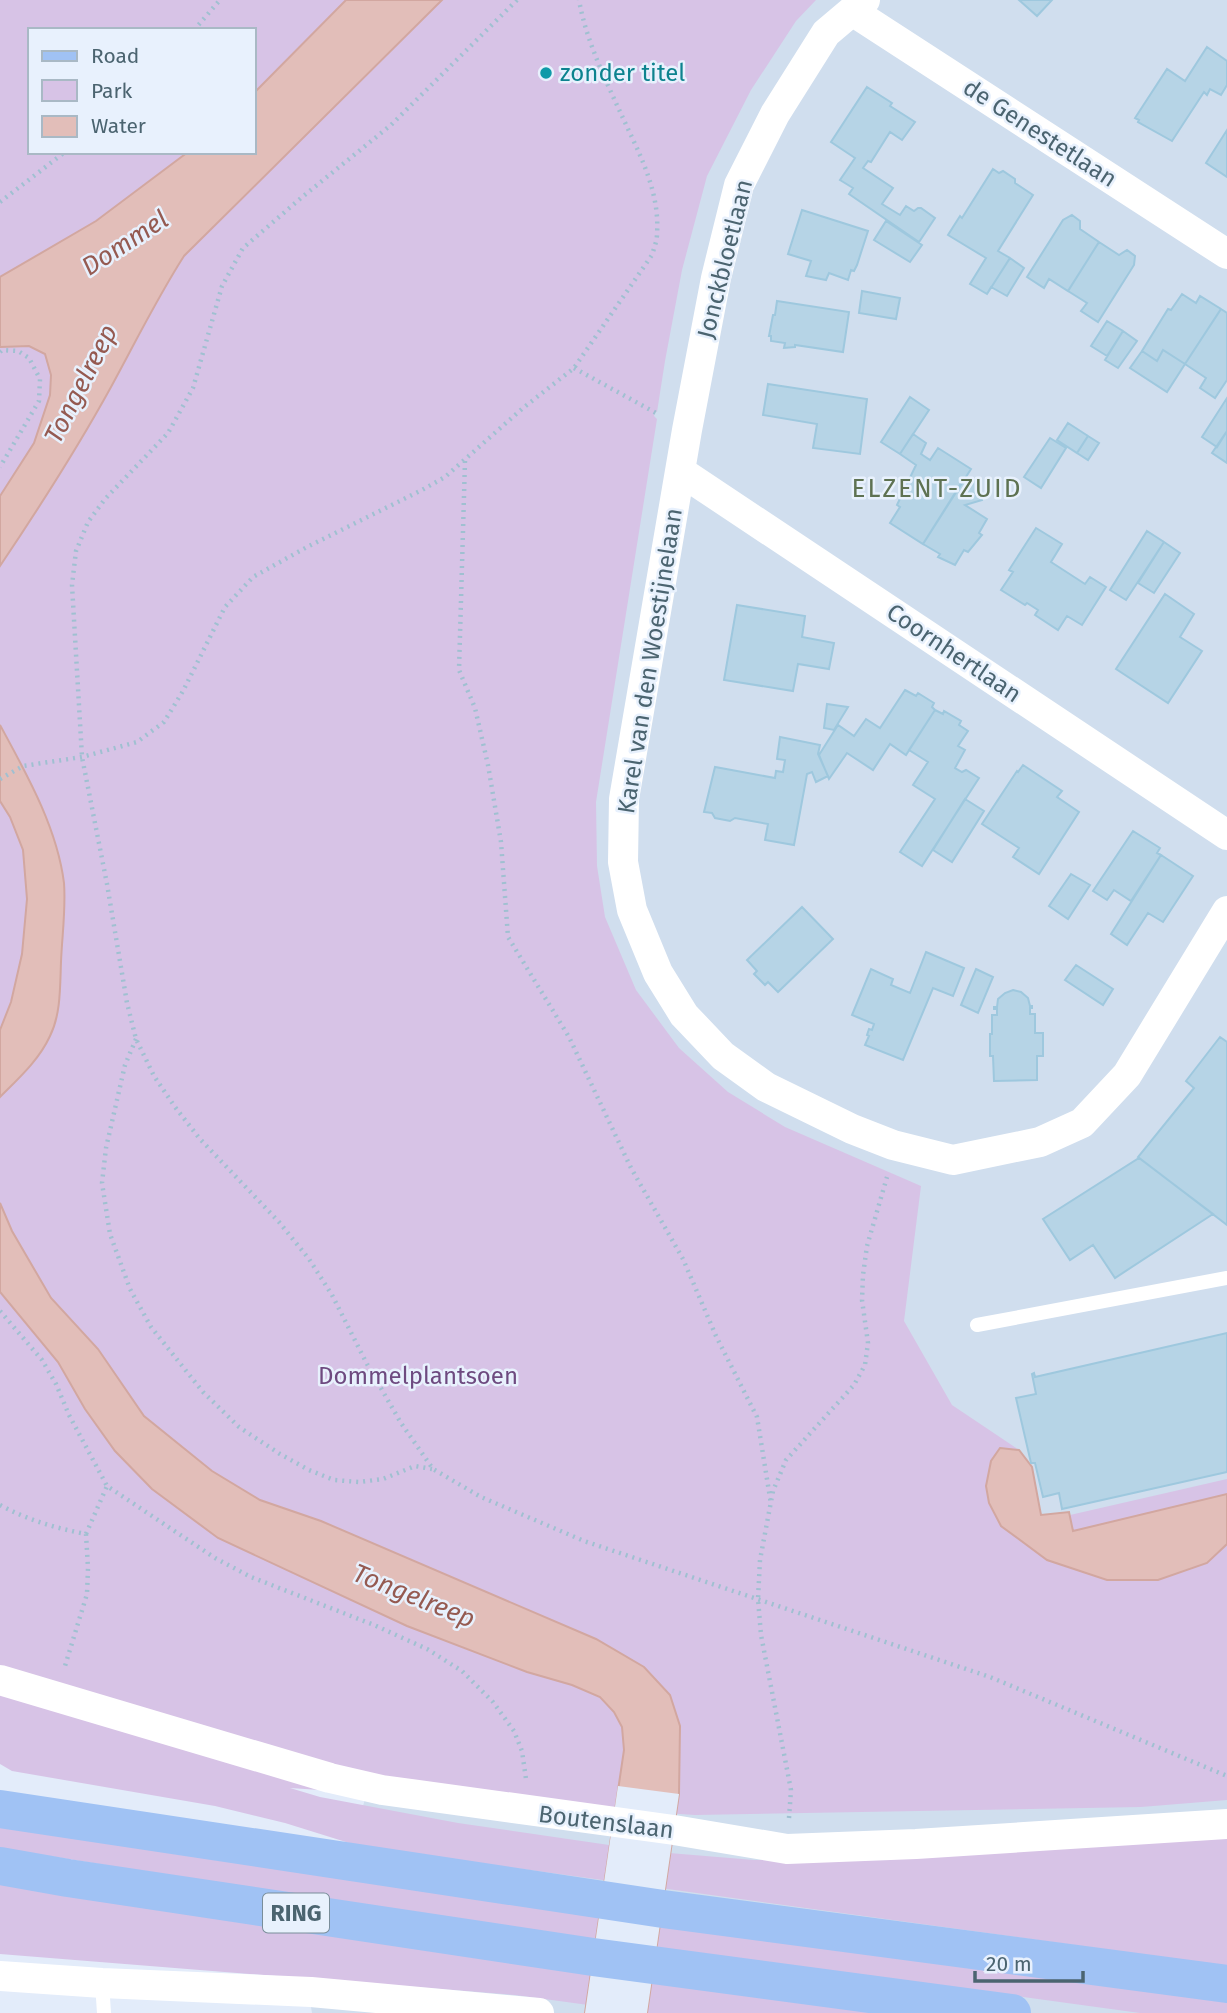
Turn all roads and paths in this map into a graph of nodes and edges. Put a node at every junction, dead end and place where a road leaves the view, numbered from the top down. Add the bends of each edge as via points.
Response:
1 (220, 0) edge
2 (517, 0) edge
3 (579, 0) edge
4 (859, 6) edge
5 (196, 28) edge
6 (62, 154) edge
7 (0, 202) edge
8 (1227, 254) edge
9 (0, 352) edge
10 (574, 368) junction
11 (687, 430) junction
12 (465, 460) junction
13 (0, 467) edge
14 (680, 471) junction
15 (82, 757) junction
16 (0, 779) edge
17 (1227, 835) edge
18 (1227, 911) edge
19 (136, 1039) junction
20 (893, 1145) junction
21 (1227, 1278) edge
22 (0, 1311) edge
23 (977, 1325) dead end
24 (433, 1469) junction
25 (107, 1486) junction
26 (771, 1504) junction
27 (0, 1505) edge
28 (86, 1534) junction
29 (758, 1599) junction
30 (0, 1680) edge
31 (56, 1697) junction
32 (1227, 1776) edge
33 (4, 1808) edge
34 (524, 1811) junction
35 (1227, 1824) edge
36 (787, 1849) junction
37 (0, 1866) edge
38 (0, 1976) edge
39 (102, 1983) junction
40 (1227, 1984) edge
41 (104, 2013) edge
42 (539, 2013) edge
43 (1012, 2013) edge

1 - 5 path
2 - 15 path via 391,125 243,248 222,286 193,388 168,433 88,522 76,551 72,585
3 - 10 path via 603,73 647,169 656,205 657,235 652,254
4 - 8 street, de Genestetlaan
4 - 11 street, Jonckbloetlaan via 826,33 775,114 739,186
6 - 7 path
9 - 13 path via 18,351 29,358 40,379 39,401
10 - 11 path
10 - 12 path
11 - 14 street, Jonckbloetlaan
12 - 15 path via 422,490 253,577 225,607 164,722 137,742
12 - 26 path via 458,670 475,708 488,765 501,842 508,937 569,1037 631,1168 683,1258 757,1417
14 - 17 street, Coornhertlaan
14 - 20 street, Karel van den Woestijnelaan via 624,799 623,862 632,910 658,973 684,1015 723,1056 766,1087
15 - 16 path via 23,766
15 - 19 path
18 - 20 street, Karel van den Woestijnelaan via 1128,1075 1082,1123 1040,1142 953,1160
19 - 24 path via 154,1076 200,1139 309,1259 401,1423
19 - 24 path via 125,1065 102,1183 110,1234 130,1289 151,1327 203,1392 239,1427 309,1470 334,1480 359,1482 383,1479 415,1466
20 - 26 path via 866,1255 862,1300 868,1343 864,1365 854,1385 786,1460
21 - 23 lane
22 - 25 path via 42,1360
24 - 29 path via 481,1497 583,1541
25 - 28 path
25 - 34 path via 251,1577 428,1649 461,1671 514,1731 527,1773
26 - 29 path
27 - 28 path via 24,1518
28 - 31 path via 87,1594
29 - 32 path via 990,1676
29 - 36 path via 791,1790
30 - 31 street, Boutenslaan
31 - 34 street, Boutenslaan via 330,1778
33 - 40 main road, RING via 663,1909
34 - 36 street, Boutenslaan
35 - 36 street, Boutenslaan
37 - 43 main road, RING via 593,1957
38 - 39 street
39 - 41 lane
39 - 42 street via 311,1992

